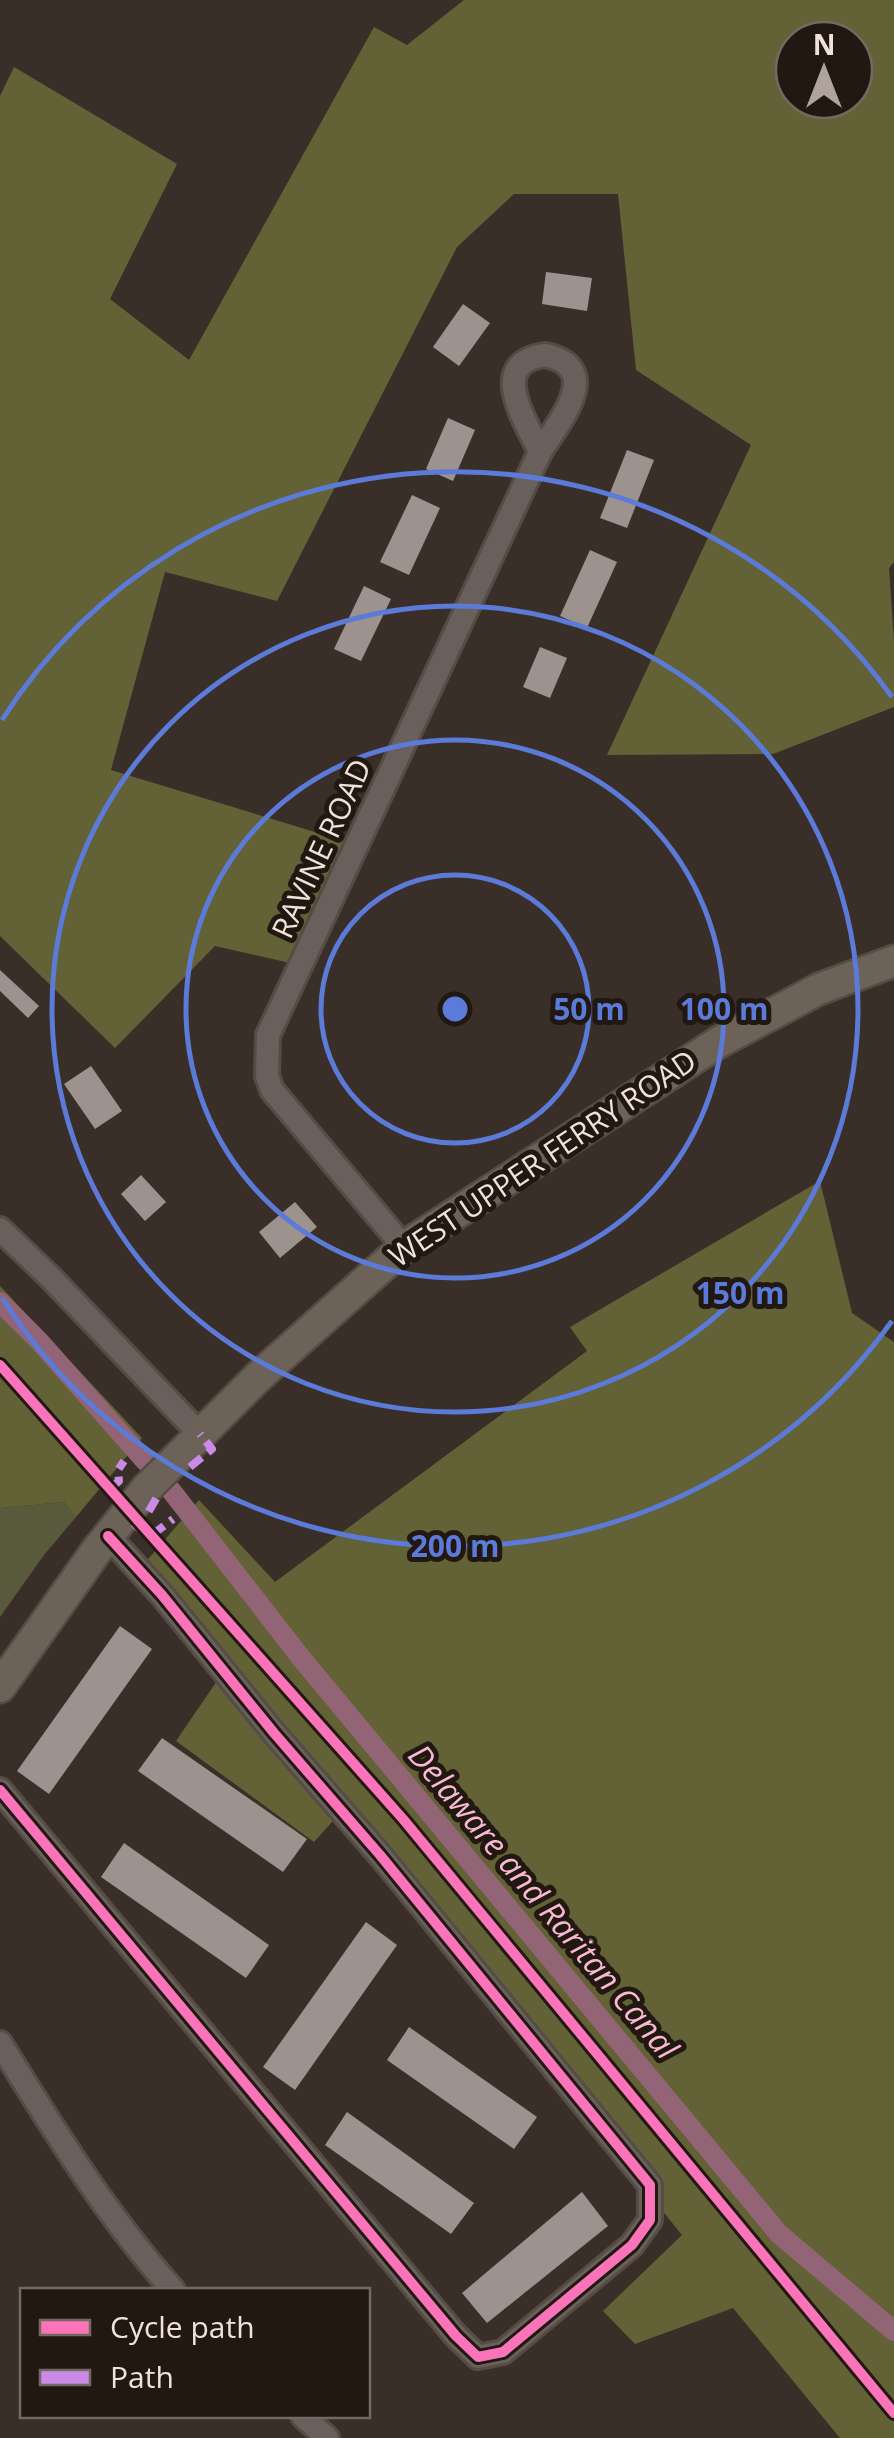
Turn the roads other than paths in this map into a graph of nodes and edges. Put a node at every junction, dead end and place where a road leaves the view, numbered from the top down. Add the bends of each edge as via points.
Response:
1 (540, 452) dead end
2 (894, 961) edge
3 (0, 1229) edge
4 (404, 1247) junction
5 (200, 1434) junction
6 (108, 1536) junction
7 (0, 1687) edge
8 (0, 1790) edge
9 (0, 2043) edge
10 (172, 2288) edge
11 (305, 2418) edge
12 (327, 2438) edge

1 - 4 street, RAVINE ROAD via 268,1035 272,1090
2 - 4 main road, WEST UPPER FERRY ROAD via 819,989 718,1042
3 - 5 street
4 - 5 main road, WEST UPPER FERRY ROAD
5 - 6 main road, WEST UPPER FERRY ROAD
6 - 7 main road, WEST UPPER FERRY ROAD
6 - 8 street via 650,2185 650,2220 632,2245 503,2352 478,2357
9 - 10 street via 85,2179
11 - 12 street

